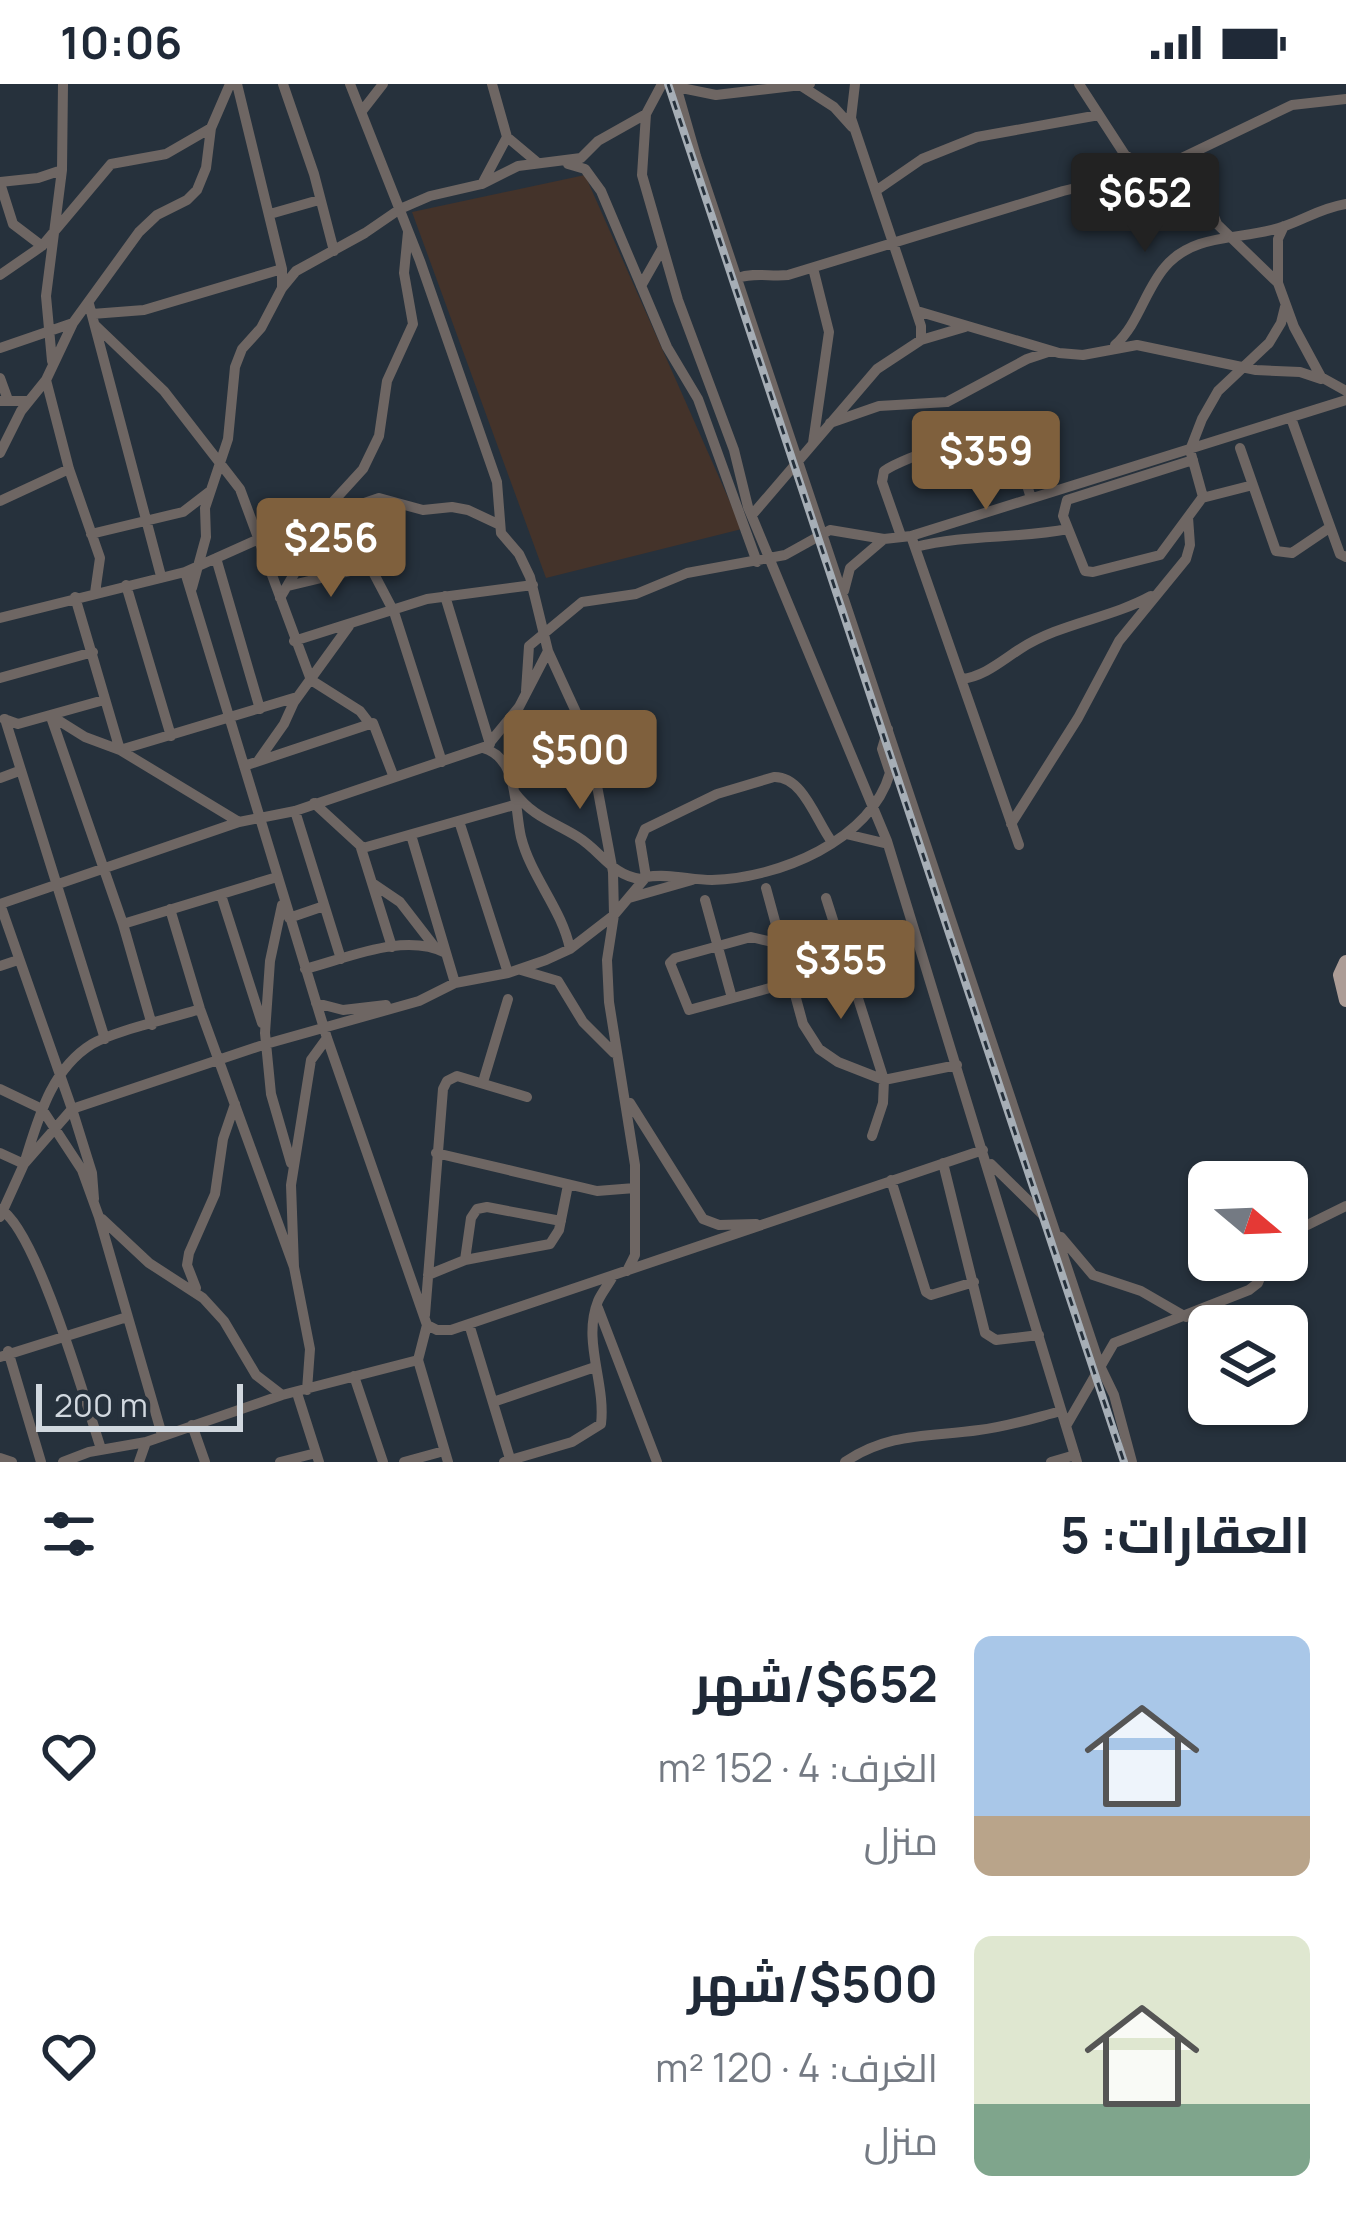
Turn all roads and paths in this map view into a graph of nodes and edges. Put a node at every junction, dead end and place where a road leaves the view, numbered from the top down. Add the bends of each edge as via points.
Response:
1 (63, 84) edge
2 (283, 84) edge
3 (350, 84) edge
4 (383, 84) edge
5 (492, 84) edge
6 (855, 84) edge
7 (1079, 84) edge
8 (231, 85) edge
9 (667, 85) edge
10 (807, 85) edge
11 (1346, 99) edge
12 (362, 111) junction
13 (646, 114) junction
14 (1100, 115) junction
15 (211, 128) junction
16 (854, 130) junction
17 (507, 137) junction
18 (538, 163) junction
19 (565, 163) junction
20 (1162, 167) junction
21 (62, 170) junction
22 (0, 182) edge
23 (482, 184) junction
24 (877, 190) junction
25 (320, 200) junction
26 (1346, 204) edge
27 (400, 209) junction
28 (270, 214) junction
29 (1284, 226) junction
30 (408, 229) junction
31 (57, 231) junction
32 (1228, 236) junction
33 (892, 243) junction
34 (42, 246) junction
35 (662, 249) junction
36 (334, 251) junction
37 (813, 268) junction
38 (282, 269) junction
39 (0, 275) edge
40 (738, 278) junction
41 (1278, 283) junction
42 (641, 286) junction
43 (282, 288) junction
44 (1286, 304) junction
45 (917, 311) junction
46 (92, 314) junction
47 (73, 323) junction
48 (968, 326) junction
49 (48, 332) junction
50 (921, 340) junction
51 (1112, 346) junction
52 (0, 348) edge
53 (1051, 351) junction
54 (53, 363) junction
55 (1247, 368) junction
56 (0, 378) edge
57 (46, 380) junction
58 (1325, 380) junction
59 (1346, 395) edge
60 (4, 400) edge
61 (28, 400) junction
62 (1292, 418) junction
63 (830, 423) junction
64 (813, 446) junction
65 (1240, 448) dead end
66 (0, 453) edge
67 (1192, 455) junction
68 (800, 461) junction
69 (221, 463) junction
70 (68, 469) junction
71 (1253, 485) junction
72 (212, 489) junction
73 (1203, 497) junction
74 (1031, 498) junction
75 (0, 501) edge
76 (752, 515) junction
77 (1188, 517) junction
78 (315, 520) junction
79 (147, 521) junction
80 (500, 525) junction
81 (1329, 528) junction
82 (1068, 529) junction
83 (823, 533) junction
84 (92, 534) junction
85 (260, 539) junction
86 (884, 539) junction
87 (909, 540) junction
88 (1346, 556) edge
89 (216, 558) junction
90 (763, 561) junction
91 (191, 570) junction
92 (161, 577) junction
93 (126, 585) junction
94 (533, 585) junction
95 (288, 586) junction
96 (1159, 591) junction
97 (95, 592) junction
98 (844, 592) junction
99 (446, 596) junction
100 (75, 597) junction
101 (280, 598) junction
102 (394, 612) junction
103 (0, 618) edge
104 (349, 626) junction
105 (543, 632) junction
106 (294, 641) junction
107 (548, 651) junction
108 (93, 652) junction
109 (0, 679) edge
110 (962, 679) junction
111 (311, 680) junction
112 (526, 697) junction
113 (297, 698) junction
114 (104, 700) junction
115 (260, 709) junction
116 (52, 717) junction
117 (227, 719) junction
118 (370, 724) junction
119 (3, 726) edge
120 (889, 728) junction
121 (171, 736) junction
122 (487, 746) junction
123 (120, 750) junction
124 (258, 761) junction
125 (442, 762) junction
126 (244, 766) junction
127 (19, 772) junction
128 (393, 776) junction
129 (0, 778) edge
130 (513, 790) junction
131 (314, 803) junction
132 (514, 805) junction
133 (874, 808) junction
134 (295, 811) junction
135 (260, 819) junction
136 (459, 821) junction
137 (239, 823) junction
138 (1012, 824) junction
139 (846, 834) junction
140 (411, 835) junction
141 (832, 842) junction
142 (888, 844) junction
143 (1019, 845) dead end
144 (361, 848) junction
145 (613, 868) junction
146 (104, 869) junction
147 (277, 877) junction
148 (644, 878) junction
149 (694, 878) junction
150 (372, 883) junction
151 (55, 885) junction
152 (766, 888) dead end
153 (221, 895) junction
154 (283, 896) junction
155 (826, 898) dead end
156 (625, 899) junction
157 (705, 900) dead end
158 (324, 906) junction
159 (170, 909) junction
160 (614, 915) junction
161 (289, 917) junction
162 (123, 924) junction
163 (872, 941) dead end
164 (781, 944) junction
165 (717, 945) junction
166 (392, 946) junction
167 (570, 949) junction
168 (441, 950) junction
169 (842, 950) junction
170 (341, 959) junction
171 (18, 960) junction
172 (1346, 962) edge
173 (787, 965) junction
174 (0, 966) edge
175 (305, 969) junction
176 (512, 971) junction
177 (455, 982) junction
178 (792, 982) junction
179 (732, 998) junction
180 (508, 999) dead end
181 (1346, 1000) edge
182 (316, 1003) junction
183 (395, 1007) junction
184 (200, 1009) junction
185 (152, 1024) junction
186 (325, 1033) junction
187 (266, 1038) junction
188 (105, 1040) junction
189 (219, 1060) junction
190 (619, 1061) junction
191 (957, 1065) junction
192 (59, 1076) junction
193 (884, 1080) junction
194 (483, 1082) junction
195 (0, 1089) edge
196 (527, 1097) dead end
197 (626, 1098) junction
198 (235, 1104) junction
199 (43, 1107) junction
200 (72, 1108) junction
201 (53, 1130) junction
202 (872, 1136) dead end
203 (0, 1153) edge
204 (436, 1153) junction
205 (984, 1153) junction
206 (943, 1163) junction
207 (24, 1164) junction
208 (292, 1168) junction
209 (890, 1180) junction
210 (568, 1185) junction
211 (635, 1188) junction
212 (94, 1199) junction
213 (1346, 1206) edge
214 (1, 1212) edge
215 (100, 1216) junction
216 (561, 1221) junction
217 (765, 1224) junction
218 (1308, 1225) edge
219 (1054, 1227) junction
220 (466, 1260) junction
221 (295, 1268) junction
222 (628, 1271) junction
223 (428, 1275) junction
224 (613, 1276) junction
225 (1259, 1281) edge
226 (974, 1282) junction
227 (203, 1298) junction
228 (596, 1305) junction
229 (127, 1317) junction
230 (1186, 1317) junction
231 (426, 1323) junction
232 (469, 1324) junction
233 (62, 1336) junction
234 (1039, 1336) junction
235 (4, 1354) edge
236 (418, 1360) junction
237 (1100, 1366) junction
238 (595, 1367) junction
239 (354, 1376) junction
240 (302, 1391) junction
241 (282, 1395) junction
242 (494, 1402) junction
243 (1061, 1411) junction
244 (192, 1425) junction
245 (1066, 1426) junction
246 (162, 1436) junction
247 (92, 1454) edge
248 (143, 1455) edge
249 (446, 1456) edge
250 (317, 1457) edge
251 (0, 1458) edge
252 (1076, 1458) edge
253 (509, 1461) edge
254 (12, 1462) edge
255 (41, 1462) edge
256 (63, 1462) edge
257 (205, 1462) edge
258 (280, 1462) edge
259 (382, 1462) edge
260 (404, 1462) edge
261 (657, 1462) edge
262 (845, 1462) edge
263 (1051, 1462) edge
264 (1132, 1462) edge

1 - 21 street
2 - 25 street
3 - 12 street
4 - 12 street
5 - 17 street
6 - 16 street
7 - 14 street
8 - 15 street
8 - 28 street
9 - 10 street via 716,94
9 - 13 street
9 - 40 street
10 - 16 street
11 - 20 street via 1292,105
12 - 27 street
13 - 19 street
13 - 35 street via 642,175
14 - 20 street via 1125,155
14 - 24 street via 977,137 922,159
15 - 31 street via 166,154 111,164
15 - 46 street via 197,190 146,223
16 - 24 street
17 - 18 street
17 - 23 street
18 - 19 street
18 - 23 street
19 - 42 street via 595,179
20 - 32 street via 1200,182
20 - 33 street
21 - 22 street
21 - 31 street
22 - 34 street via 13,224
23 - 27 street
24 - 33 street
25 - 28 street
25 - 36 street
26 - 29 street
27 - 30 street
27 - 36 street
28 - 38 street
29 - 32 street
29 - 41 street
30 - 78 street via 404,273 413,324 388,380 379,436 363,469
30 - 80 street via 500,490
31 - 34 street
31 - 49 street
32 - 41 street
32 - 51 street via 1175,256
33 - 37 street
33 - 45 street
34 - 39 street
35 - 42 street
35 - 76 street
36 - 43 street via 308,262
37 - 40 street
37 - 64 street via 829,332
38 - 43 street
38 - 46 street via 144,310
40 - 68 street
41 - 44 street
42 - 90 street via 698,399
43 - 69 street via 235,367
44 - 55 street via 1276,332
44 - 58 street
45 - 48 street
45 - 50 street
46 - 47 street
46 - 69 street
46 - 79 street
47 - 49 street
47 - 54 street
48 - 50 street
48 - 53 street
49 - 52 street
49 - 54 street
50 - 63 street via 861,384
51 - 53 street via 1083,355
51 - 55 street
53 - 63 street via 947,402 879,406
54 - 57 street
55 - 58 street
55 - 67 street via 1218,391
56 - 60 street
57 - 61 street
57 - 70 street
58 - 59 street
59 - 62 street
60 - 61 street
61 - 66 street
62 - 67 street
62 - 81 street
63 - 64 street
64 - 68 street
65 - 71 street
67 - 73 street
67 - 74 street
67 - 82 street via 1072,496 1063,508
68 - 76 street
68 - 83 street
69 - 72 street
69 - 85 street
70 - 75 street
70 - 84 street
71 - 73 street
71 - 81 street via 1280,554
72 - 79 street via 183,512
72 - 91 street via 206,537
73 - 77 street
74 - 87 street
74 - 87 street via 1012,436 976,438 884,471
76 - 90 street
77 - 82 street via 1160,555 1093,572 1082,568
77 - 96 street via 1186,559
78 - 80 street via 385,498 423,509 452,506
78 - 85 street
78 - 95 street
79 - 84 street
79 - 92 street
80 - 94 street
81 - 88 street
82 - 87 street
83 - 86 street
83 - 90 street
83 - 98 street
84 - 97 street via 100,558
85 - 89 street
85 - 101 street
86 - 87 street
86 - 98 street via 850,568
87 - 110 street
89 - 91 street
89 - 115 street
90 - 105 street via 588,600
90 - 133 street
91 - 92 street
91 - 117 street
92 - 93 street
93 - 97 street
93 - 121 street
94 - 99 street
94 - 105 street
95 - 101 street
95 - 102 street via 368,568
96 - 110 street via 1047,634
96 - 138 street via 1119,641
97 - 100 street
98 - 120 street
99 - 102 street
99 - 122 street
100 - 103 street
100 - 108 street
101 - 106 street
102 - 104 street
102 - 125 street
104 - 106 street
104 - 111 street
105 - 107 street
105 - 112 street via 527,649
106 - 111 street
107 - 112 street
107 - 145 street via 590,755
108 - 109 street
108 - 114 street
110 - 138 street
111 - 113 street
111 - 118 street
112 - 122 street
113 - 115 street
113 - 124 street
114 - 116 street
114 - 123 street
115 - 117 street
116 - 119 street
116 - 123 street
116 - 146 street
117 - 121 street
117 - 126 street
118 - 124 street
118 - 128 street
119 - 127 street
120 - 133 street via 881,748 890,773
120 - 219 street
121 - 123 street
122 - 125 street
122 - 130 street via 504,760
123 - 137 street
124 - 126 street
125 - 128 street
126 - 135 street
127 - 129 street
127 - 151 street
128 - 131 street
130 - 132 street
130 - 145 street
131 - 134 street
131 - 144 street
132 - 136 street
132 - 167 street
133 - 139 street
133 - 142 street
134 - 135 street
134 - 158 street
135 - 137 street
135 - 147 street
136 - 140 street
136 - 176 street
137 - 146 street
138 - 143 street
139 - 141 street
139 - 142 street
140 - 144 street
140 - 168 street
141 - 148 street via 795,784 773,777 645,829
141 - 149 street via 774,868
142 - 191 street
144 - 150 street
145 - 148 street
145 - 160 street
146 - 151 street
146 - 162 street
147 - 153 street
147 - 154 street
148 - 149 street
148 - 156 street
149 - 156 street
150 - 166 street
150 - 168 street
151 - 171 street via 0,904
151 - 188 street
152 - 164 street
153 - 159 street
153 - 187 street
154 - 161 street
154 - 187 street
155 - 169 street
156 - 160 street
157 - 165 street
158 - 161 street
158 - 170 street
159 - 162 street
159 - 184 street
160 - 167 street
160 - 190 street via 607,967
161 - 175 street
162 - 185 street
163 - 169 street
164 - 165 street via 751,937
164 - 173 street
165 - 179 street
165 - 179 street via 670,962 674,980 689,1010
166 - 168 street
166 - 170 street
167 - 176 street
168 - 177 street
169 - 173 street
169 - 193 street
170 - 175 street
171 - 174 street
171 - 192 street
172 - 181 main road
173 - 178 street
175 - 182 street
176 - 177 street
176 - 190 street via 558,980
177 - 183 street
178 - 179 street
178 - 193 street via 812,1043
180 - 194 street
182 - 183 street
182 - 186 street
183 - 186 street
184 - 185 street
184 - 189 street
185 - 188 street
186 - 187 street
186 - 208 street via 311,1060
186 - 231 street
187 - 189 street
187 - 208 street via 271,1094
188 - 192 street
189 - 198 street
189 - 200 street
190 - 197 street
191 - 193 street
191 - 205 street
192 - 199 street
192 - 200 street
193 - 202 street
194 - 196 street
194 - 204 street via 447,1081
195 - 199 street
197 - 211 street
197 - 217 street via 706,1221
198 - 221 street
198 - 227 street via 215,1194 187,1265
199 - 200 street
199 - 201 street
199 - 207 street
200 - 201 street
200 - 212 street
201 - 207 street
201 - 212 street
203 - 207 street
204 - 210 street
204 - 223 street
205 - 206 street
205 - 219 street
205 - 234 street
206 - 209 street
206 - 226 street
207 - 214 street
208 - 221 street
209 - 217 street
209 - 226 street via 927,1293
210 - 211 street
210 - 216 street
211 - 222 street
212 - 215 street
213 - 218 street
214 - 233 street via 16,1220 32,1249
215 - 227 street via 149,1263
215 - 229 street
216 - 220 street via 550,1244
216 - 220 street via 477,1209
217 - 222 street
219 - 230 street via 1088,1271
219 - 237 street
220 - 223 street
221 - 240 street via 310,1348
222 - 224 street
223 - 231 street
224 - 228 street
224 - 232 street
225 - 230 street
226 - 234 street via 988,1337
227 - 241 street via 263,1384
228 - 238 street
228 - 261 street
229 - 233 street
229 - 246 street
230 - 237 street via 1124,1337
231 - 232 street via 442,1331
231 - 236 street
232 - 242 street
233 - 235 street
233 - 247 street
234 - 243 street
235 - 255 street
236 - 239 street
236 - 249 street
237 - 245 street
237 - 264 street
238 - 242 street
238 - 253 street via 599,1426
239 - 240 street
239 - 259 street
240 - 241 street
240 - 250 street
241 - 244 street
242 - 253 street
243 - 245 street
243 - 262 street via 909,1435
244 - 246 street
244 - 257 street
245 - 252 street
246 - 248 street
247 - 248 street
247 - 256 street
249 - 260 street
250 - 258 street
251 - 254 street
252 - 263 street

